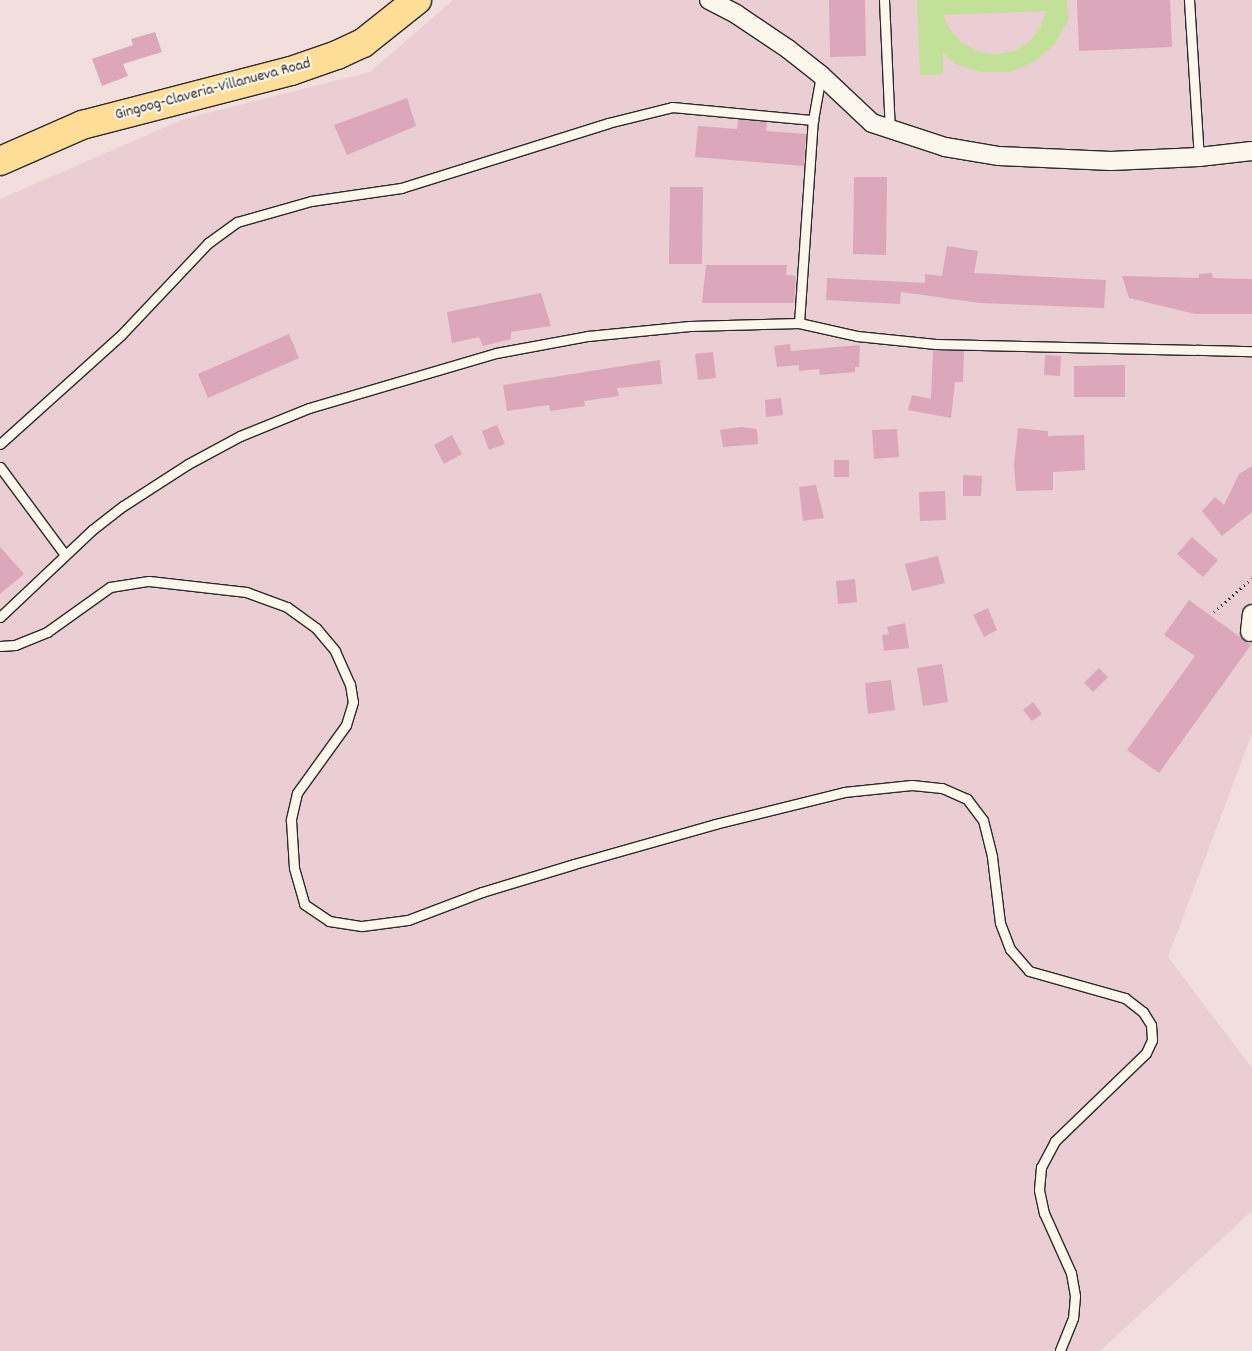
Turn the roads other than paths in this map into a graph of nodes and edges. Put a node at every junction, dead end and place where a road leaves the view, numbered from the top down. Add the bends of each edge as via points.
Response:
1 (417, 0) edge
2 (708, 0) edge
3 (884, 0) edge
4 (1189, 0) edge
5 (821, 75) junction
6 (813, 120) junction
7 (890, 131) junction
8 (1252, 151) edge
9 (1199, 157) junction
10 (0, 161) edge
11 (799, 323) junction
12 (1252, 351) edge
13 (0, 444) edge
14 (0, 467) edge
15 (65, 555) junction
16 (1252, 614) edge
17 (0, 617) edge
18 (1250, 632) dead end
19 (0, 646) edge
20 (1060, 1351) edge

1 - 10 main road, Gingoog-Claveria-Villanueva Road via 363,43 336,55 292,71 82,125
2 - 5 street via 736,14
3 - 7 lane
4 - 9 lane
5 - 6 lane
5 - 7 street via 858,112
6 - 11 lane
6 - 13 lane via 672,107 608,123 401,188 312,201 237,222 208,243 121,335
7 - 9 street via 945,148 999,156 1111,161
8 - 9 street
11 - 12 lane via 857,336 936,344
11 - 15 lane via 690,326 588,336 496,353 370,388 271,421 188,464 124,506
14 - 15 lane
15 - 17 lane
16 - 18 street
19 - 20 lane via 22,643 47,632 110,586 127,582 148,581 246,592 286,607 316,628 335,651 350,684 353,702 346,725 297,793 291,820 294,868 304,904 329,921 362,926 408,920 482,892 574,864 844,792 912,785 942,788 967,799 983,820 992,857 1000,923 1010,949 1029,971 1125,998 1142,1012 1151,1025 1152,1040 1146,1053 1055,1141 1041,1167 1039,1190 1044,1213 1071,1273 1075,1296 1073,1318

